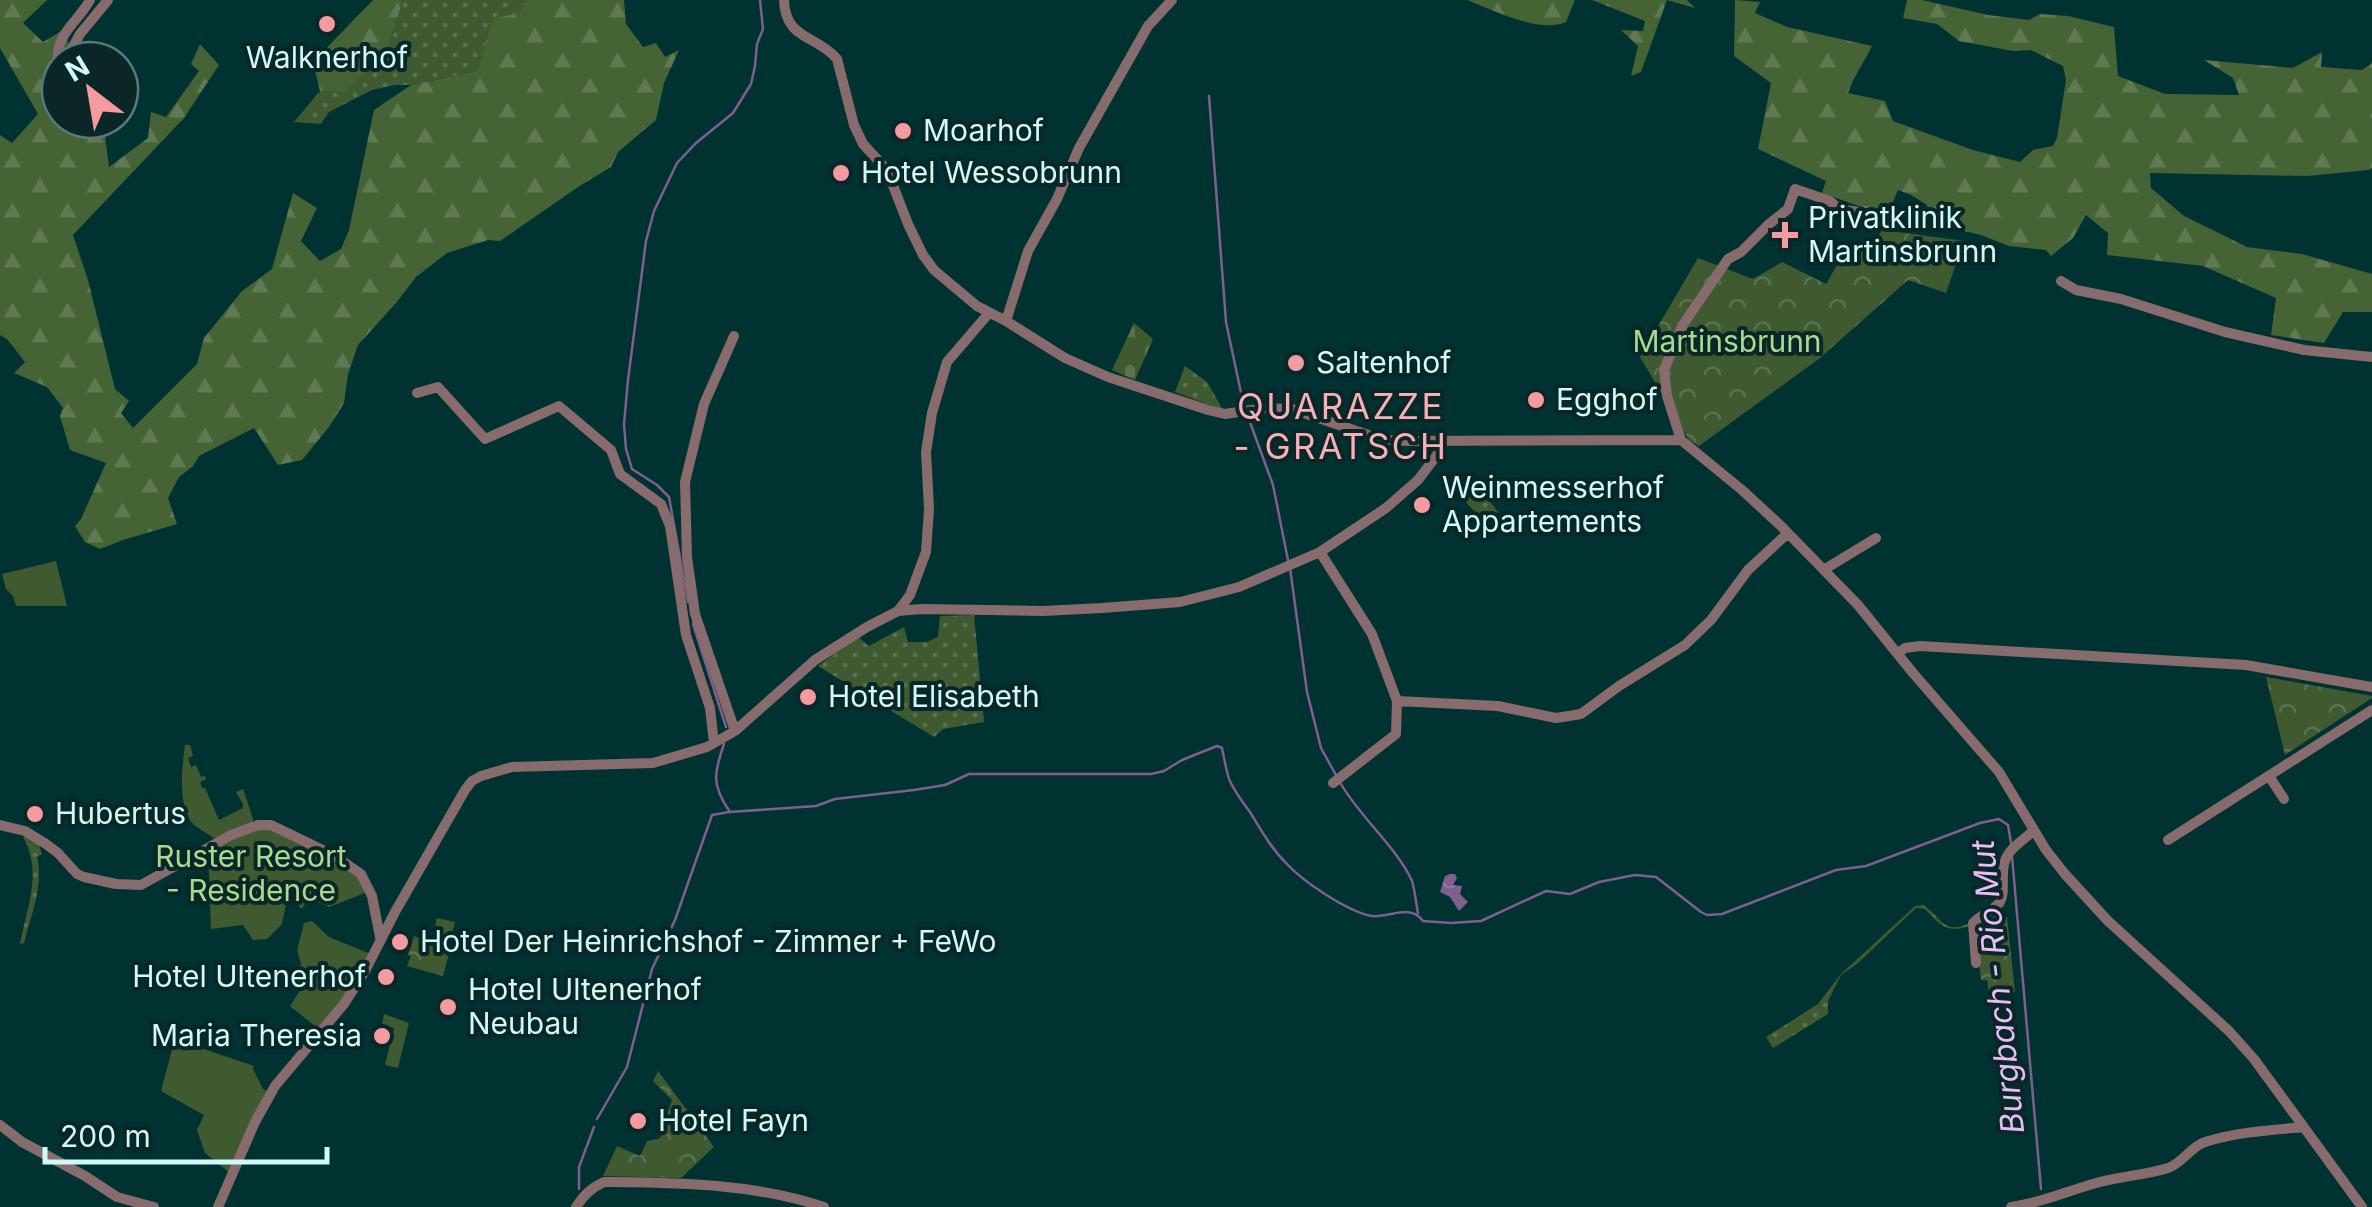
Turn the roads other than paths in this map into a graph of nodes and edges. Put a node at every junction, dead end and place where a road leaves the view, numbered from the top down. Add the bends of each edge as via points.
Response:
1 (90, 0) edge
2 (108, 0) edge
3 (784, 0) edge
4 (1172, 0) edge
5 (1866, 211) dead end
6 (2061, 282) dead end
7 (989, 313) junction
8 (1006, 320) junction
9 (734, 336) dead end
10 (2372, 356) edge
11 (417, 393) dead end
12 (1681, 440) junction
13 (1442, 441) junction
14 (1788, 533) junction
15 (1876, 538) dead end
16 (1320, 552) junction
17 (1825, 569) junction
18 (898, 612) junction
19 (1898, 653) junction
20 (2372, 687) edge
21 (1397, 701) junction
22 (2372, 710) edge
23 (735, 731) junction
24 (714, 743) junction
25 (2268, 776) junction
26 (1337, 780) dead end
27 (2284, 798) dead end
28 (0, 824) edge
29 (2034, 830) junction
30 (2168, 840) dead end
31 (380, 940) junction
32 (1976, 964) dead end
33 (0, 1125) edge
34 (2304, 1127) junction
35 (154, 1207) edge
36 (218, 1207) edge
37 (576, 1207) edge
38 (824, 1207) edge
39 (2011, 1207) edge
40 (2362, 1207) edge

1 - 2 street via 58,42 58,56 70,52
3 - 7 street via 798,33 837,59 854,126 887,170 923,255
4 - 8 street via 1148,26 1079,148 1028,251
5 - 12 street via 1839,210 1794,188 1788,208 1728,259 1682,326 1664,370
6 - 10 street via 2225,332 2304,350
7 - 8 street
7 - 18 street via 948,362 932,412 926,552
8 - 13 street via 1108,377 1208,410 1292,409 1383,440
9 - 23 street via 704,404 685,482 696,614
11 - 24 street via 438,387 485,439 559,406 612,450 620,474 660,504
12 - 13 street
12 - 14 street
13 - 16 street via 1418,480
14 - 17 street
14 - 21 street via 1685,645 1580,714 1556,718 1498,706
15 - 17 street
16 - 18 street via 1239,587 1180,602
16 - 21 street via 1372,634
17 - 19 street
18 - 23 street via 814,660
19 - 20 street via 1920,646 2246,665
19 - 29 street via 2000,772
21 - 26 street via 1396,734
22 - 25 street
23 - 24 street
24 - 31 street via 653,764 512,767 475,779
25 - 27 street
25 - 30 street
28 - 31 street via 46,844 84,878 128,884 152,880 232,834 271,825 361,874
29 - 32 street via 2004,861 2002,900 1973,923
29 - 34 street via 2108,920 2229,1031
31 - 36 street via 344,1004 275,1086
33 - 35 street via 117,1197
34 - 39 street via 2216,1139 2167,1168
34 - 40 street
37 - 38 street via 604,1182 738,1188

